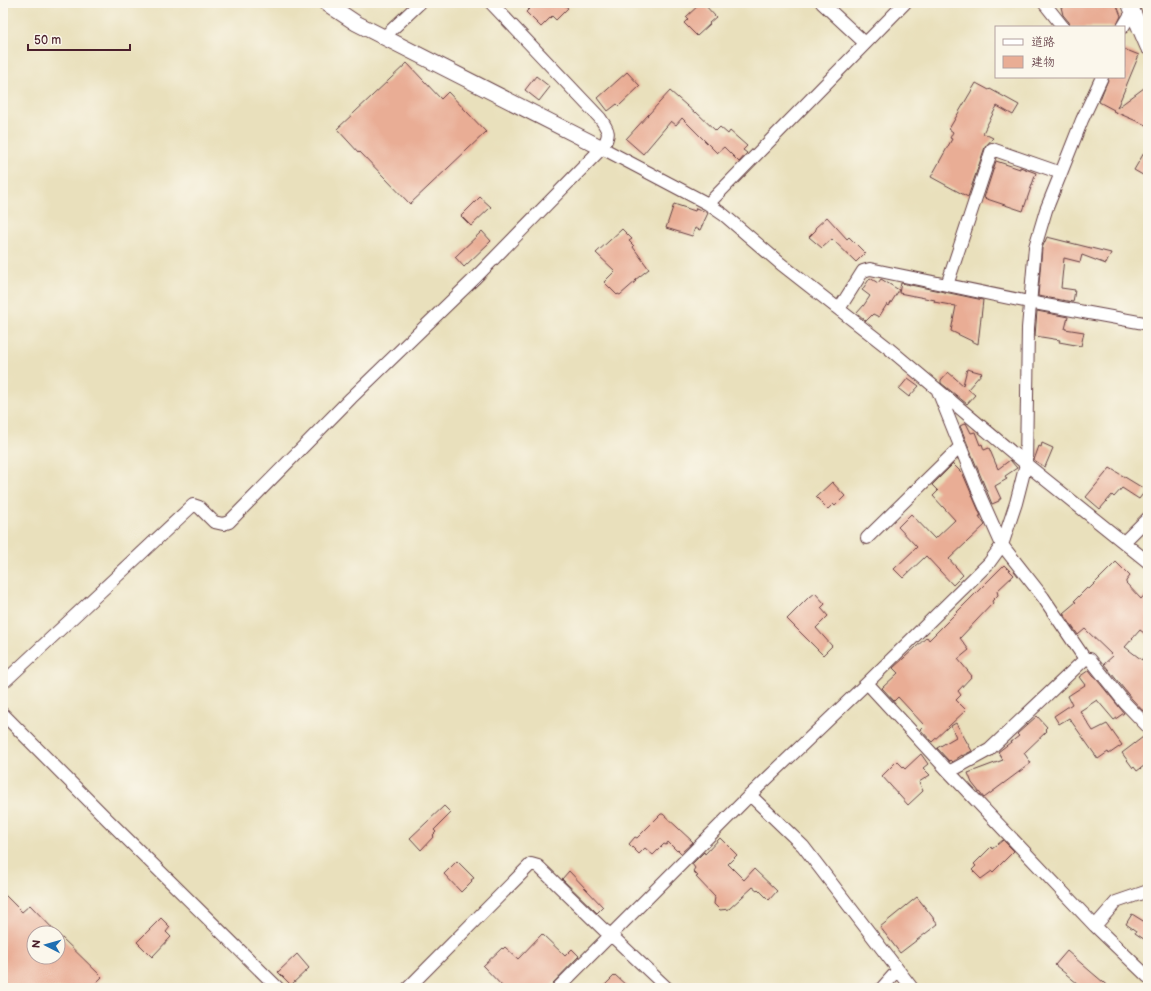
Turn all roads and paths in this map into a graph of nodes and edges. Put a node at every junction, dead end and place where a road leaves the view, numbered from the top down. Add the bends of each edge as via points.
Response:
1 (326, 3) edge
2 (420, 3) edge
3 (491, 3) edge
4 (822, 3) edge
5 (905, 3) edge
6 (1044, 3) edge
7 (1132, 9) edge
8 (1062, 26) edge
9 (1124, 26) edge
10 (384, 37) junction
11 (865, 43) junction
12 (1148, 47) edge
13 (1102, 78) edge
14 (602, 148) junction
15 (1061, 173) junction
16 (708, 204) junction
17 (947, 285) junction
18 (1029, 302) junction
19 (839, 309) junction
20 (1148, 323) edge
21 (938, 390) junction
22 (960, 447) junction
23 (1026, 464) junction
24 (1148, 518) edge
25 (867, 538) dead end
26 (1124, 542) junction
27 (1002, 545) junction
28 (1148, 562) edge
29 (1085, 658) junction
30 (3, 683) edge
31 (867, 683) junction
32 (3, 714) edge
33 (1148, 727) edge
34 (949, 772) junction
35 (750, 795) junction
36 (1148, 891) edge
37 (1095, 926) junction
38 (611, 935) junction
39 (898, 970) junction
40 (1148, 977) edge
41 (278, 988) edge
42 (408, 988) edge
43 (558, 988) edge
44 (667, 988) edge
45 (882, 988) edge
46 (912, 988) edge

1 - 10 street via 356,23
2 - 10 street
3 - 14 street via 600,118 608,131 608,139
4 - 11 street
5 - 11 street
6 - 8 street
7 - 9 street
7 - 12 street
10 - 14 street
11 - 16 street
13 - 15 street
14 - 16 street
14 - 30 street via 229,522 214,522 200,507 193,505
15 - 17 street via 992,149
15 - 18 street via 1035,247
16 - 19 street
17 - 18 street
17 - 19 street via 870,269 863,271
18 - 20 street
18 - 23 street
19 - 21 street
21 - 22 street
21 - 23 street
22 - 25 street
22 - 27 street
23 - 26 street
23 - 27 street
24 - 26 street
26 - 28 street
27 - 29 street via 1043,597
27 - 31 street via 989,563
29 - 33 street via 1090,659
29 - 34 street via 989,750
31 - 34 street
31 - 35 street
32 - 41 street
34 - 37 street
35 - 38 street
35 - 39 street via 803,846
36 - 37 street via 1116,902
37 - 40 street
38 - 42 street via 538,866 531,864
38 - 43 street
38 - 44 street
39 - 45 street
39 - 46 street

